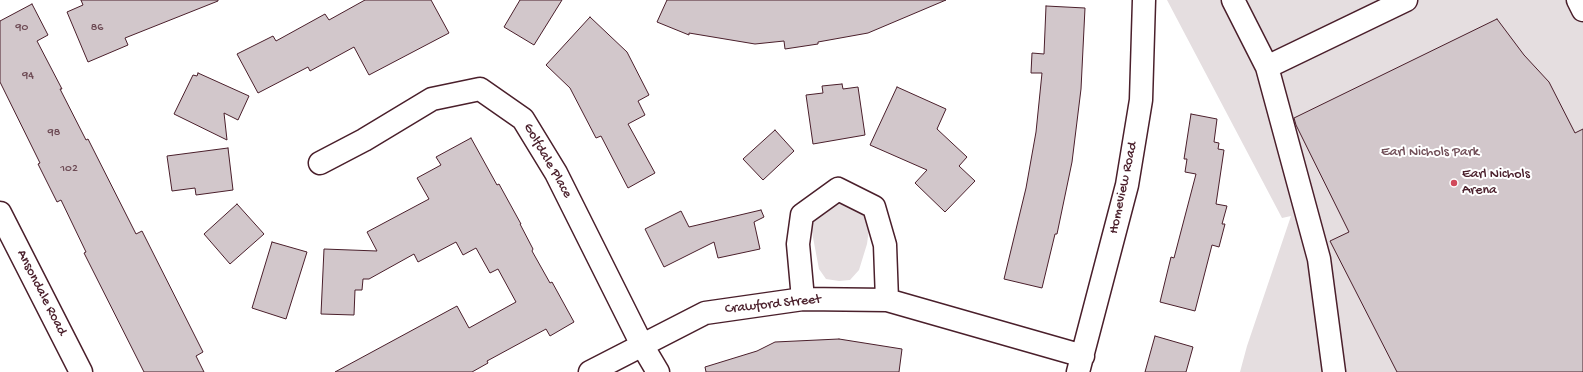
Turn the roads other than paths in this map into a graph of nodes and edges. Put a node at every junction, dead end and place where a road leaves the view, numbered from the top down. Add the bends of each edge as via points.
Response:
1 (1144, 0) edge
2 (1233, 0) edge
3 (1406, 0) edge
4 (1578, 0) edge
5 (1583, 10) edge
6 (1267, 68) junction
7 (320, 162) dead end
8 (0, 213) edge
9 (803, 299) junction
10 (888, 300) junction
11 (642, 345) junction
12 (1080, 364) edge
13 (81, 372) edge
14 (590, 372) edge
15 (658, 372) edge
16 (1334, 372) edge

1 - 12 street, Homeview Road via 1141,100 1127,185
2 - 6 street
3 - 6 street
4 - 5 street
6 - 16 street via 1319,259
7 - 11 street, Golfdale Place via 364,140 432,99 480,89 523,119 556,173
8 - 13 street, Ansondale Road
9 - 10 street, Crawford Street
9 - 10 street via 798,244 802,215 838,189 874,208 885,245
9 - 11 street, Crawford Street via 705,313
10 - 12 street, Crawford Street
11 - 14 street, Crawford Street
11 - 15 street, Golfdale Place

